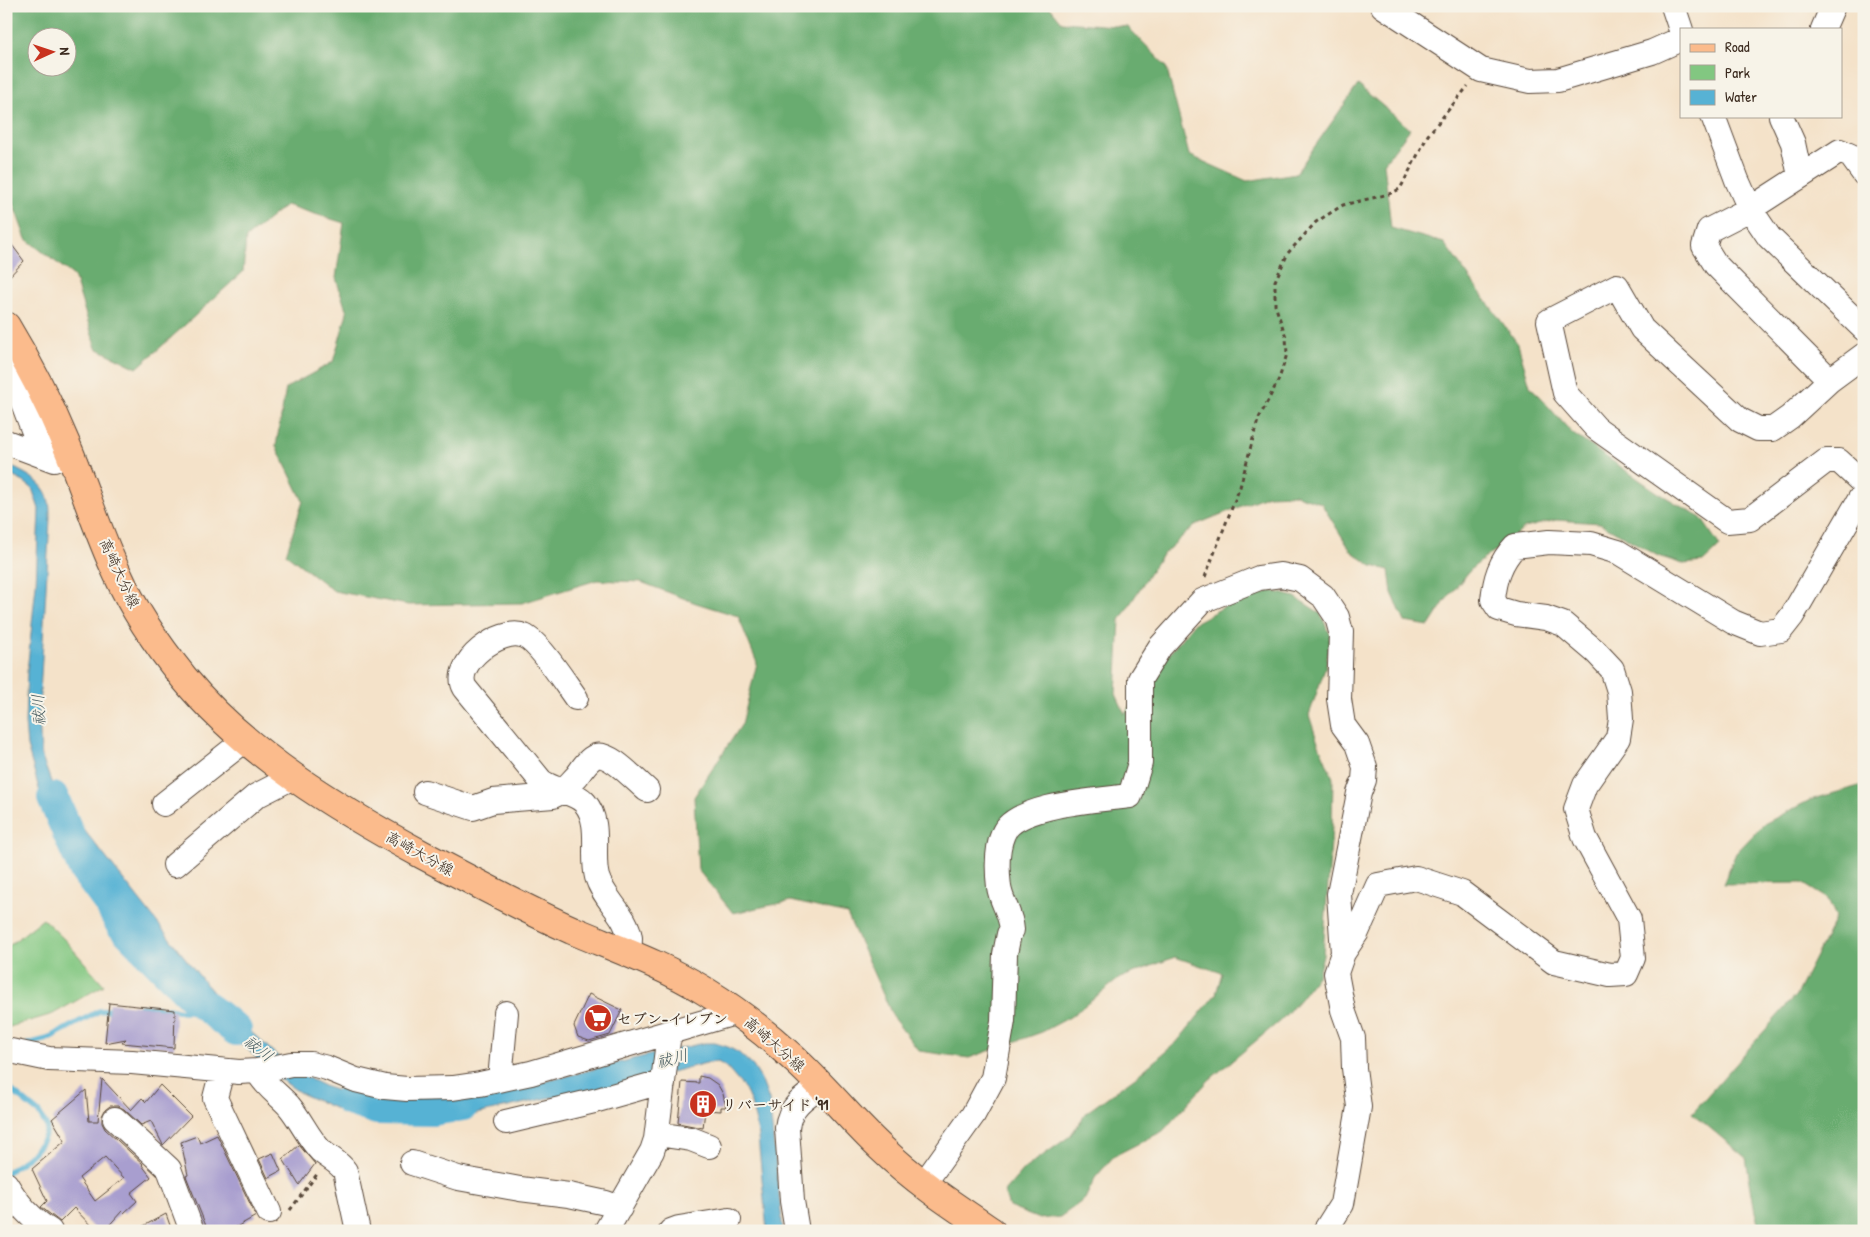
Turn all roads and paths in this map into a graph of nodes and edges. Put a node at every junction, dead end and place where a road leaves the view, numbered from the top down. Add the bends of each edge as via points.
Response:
1 (1383, 6) edge
2 (1673, 6) edge
3 (1833, 6) edge
4 (1680, 28) edge
5 (1824, 28) edge
6 (1680, 40) edge
7 (1481, 70) junction
8 (1714, 118) edge
9 (1781, 118) edge
10 (1864, 174) edge
11 (1800, 176) junction
12 (1750, 209) junction
13 (6, 326) edge
14 (1864, 329) edge
15 (1864, 355) edge
16 (6, 370) edge
17 (1830, 380) junction
18 (6, 442) edge
19 (43, 456) junction
20 (76, 468) junction
21 (1864, 484) edge
22 (1864, 492) edge
23 (1202, 601) junction
24 (576, 698) dead end
25 (245, 740) junction
26 (293, 777) junction
27 (647, 790) dead end
28 (425, 792) dead end
29 (562, 792) junction
30 (164, 804) dead end
31 (175, 865) dead end
32 (1343, 953) junction
33 (629, 954) junction
34 (738, 1012) junction
35 (506, 1013) dead end
36 (669, 1039) junction
37 (6, 1050) edge
38 (222, 1071) junction
39 (260, 1071) junction
40 (664, 1079) junction
41 (500, 1080) junction
42 (821, 1086) junction
43 (115, 1119) dead end
44 (506, 1122) dead end
45 (657, 1134) junction
46 (709, 1146) dead end
47 (329, 1158) junction
48 (412, 1163) dead end
49 (6, 1184) edge
50 (923, 1185) junction
51 (620, 1208) junction
52 (277, 1214) joint
53 (728, 1220) dead end
54 (50, 1231) edge
55 (192, 1231) edge
56 (358, 1231) edge
57 (606, 1231) edge
58 (671, 1231) edge
59 (797, 1231) edge
60 (991, 1231) edge
61 (1325, 1231) edge

1 - 7 street
2 - 4 street
3 - 5 street
6 - 7 street via 1558,80 1530,81
7 - 23 path via 1428,135 1400,189 1343,205 1316,222 1288,253 1275,281 1275,305 1286,337 1287,354 1258,420 1240,487 1204,579
8 - 12 street
9 - 11 street via 1793,143
10 - 11 street via 1851,156 1840,151
11 - 12 street
12 - 14 street via 1769,237
12 - 17 street via 1709,230 1704,246 1716,265
13 - 20 main road, 高崎大分線 via 43,393
15 - 17 street
16 - 19 street via 23,403
17 - 21 street via 1774,429 1758,429 1740,420 1642,329 1617,286 1549,321 1565,393 1596,428 1727,521 1750,519 1826,460 1839,461
18 - 19 street
19 - 20 street
20 - 25 main road, 高崎大分線 via 115,571 140,616 187,682
22 - 32 street via 1781,630 1760,633 1733,622 1618,552 1591,544 1549,542 1515,546 1505,557 1495,580 1493,600 1499,609 1563,624 1612,669 1619,692 1621,719 1618,738 1585,785 1576,809 1585,838 1628,919 1633,958 1626,974 1610,975 1554,962 1462,893 1416,878 1378,885 1357,932
23 - 32 street via 1259,578 1281,575 1300,579 1323,596 1337,617 1341,632 1339,699 1343,725 1357,744 1365,767 1339,894
23 - 50 street via 1160,647 1140,679 1140,763 1130,796 1044,808 1020,816 1003,832 998,853 1000,889 1012,930 1005,954 1003,1021 993,1078 973,1115
24 - 29 street via 534,643 518,635 505,636 486,645 471,659 461,679 541,781
25 - 26 main road, 高崎大分線
25 - 30 street
26 - 31 street via 256,796
26 - 33 main road, 高崎大分線 via 397,841 476,883
27 - 29 street via 603,755 590,760
28 - 29 street via 473,808 493,801 546,797
29 - 33 street via 581,799 593,817 596,875 603,892 624,922 630,938
32 - 61 street via 1336,973 1343,1010 1353,1038 1359,1107 1342,1204
33 - 34 main road, 高崎大分線 via 670,971
34 - 36 street
34 - 42 main road, 高崎大分線 via 794,1058
35 - 41 street
36 - 40 street
36 - 41 street
37 - 38 street via 49,1060 132,1062
38 - 39 street
38 - 52 street via 215,1098
39 - 41 street via 291,1064 321,1066 356,1080 397,1088 452,1088
39 - 47 street via 266,1086 289,1106 314,1144
40 - 44 street via 594,1101
40 - 45 street
42 - 50 main road, 高崎大分線 via 880,1147
42 - 59 street via 793,1108 788,1118 792,1201
43 - 55 street via 169,1169
45 - 46 street via 691,1139
45 - 51 street via 652,1151
47 - 52 path
47 - 56 street via 345,1171
48 - 51 street via 458,1178 569,1194
49 - 54 street via 27,1212
50 - 60 main road, 高崎大分線
51 - 57 street
53 - 58 street

